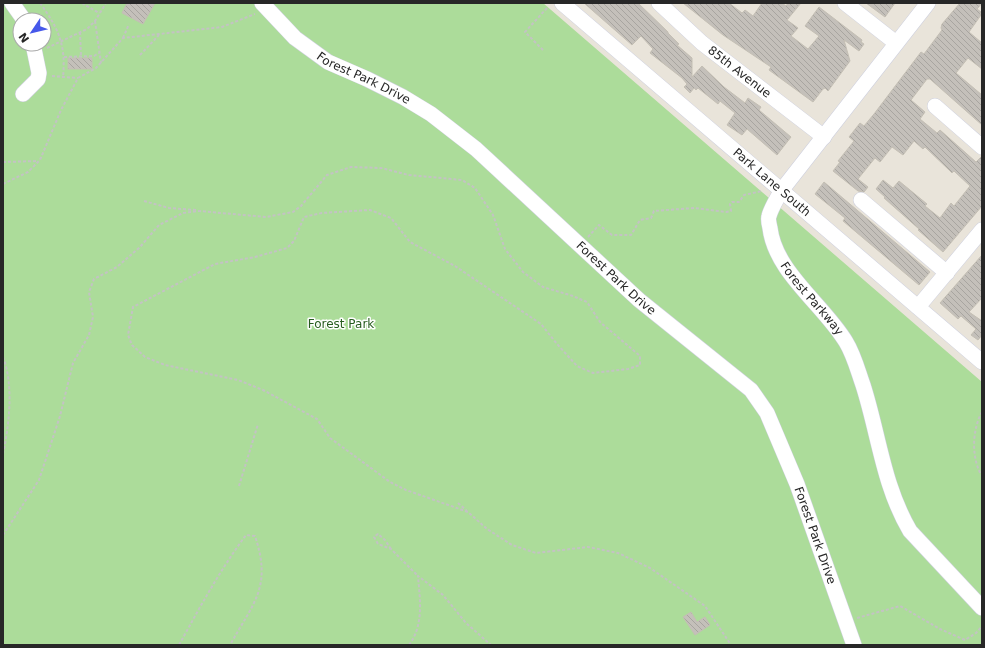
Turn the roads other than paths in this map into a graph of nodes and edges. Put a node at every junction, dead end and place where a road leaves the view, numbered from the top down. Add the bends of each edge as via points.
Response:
1 (12, 3) edge
2 (562, 3) edge
3 (659, 3) edge
4 (845, 3) edge
5 (928, 3) edge
6 (259, 8) edge
7 (18, 12) edge
8 (896, 43) junction
9 (39, 52) edge
10 (23, 94) dead end
11 (935, 106) dead end
12 (824, 137) junction
13 (982, 147) edge
14 (781, 191) junction
15 (861, 200) dead end
16 (982, 230) edge
17 (947, 273) junction
18 (918, 307) junction
19 (982, 362) edge
20 (982, 608) edge
21 (854, 645) edge

1 - 7 street
2 - 14 street, Park Lane South
3 - 12 street, 85th Avenue via 702,43
4 - 8 street
5 - 8 street, Forest Parkway
6 - 21 street, Forest Park Drive via 328,62 403,97 431,114 476,149 639,300 751,390 767,412 797,484
8 - 12 street, Forest Parkway
9 - 10 street via 38,79
11 - 13 street
12 - 14 street, Forest Parkway
14 - 18 street, Park Lane South
14 - 20 street, Forest Parkway via 768,217 771,237 779,257 828,318 852,354 868,401 892,495 901,516 915,537
15 - 17 street
16 - 17 street
17 - 18 street
18 - 19 street, Park Lane South

